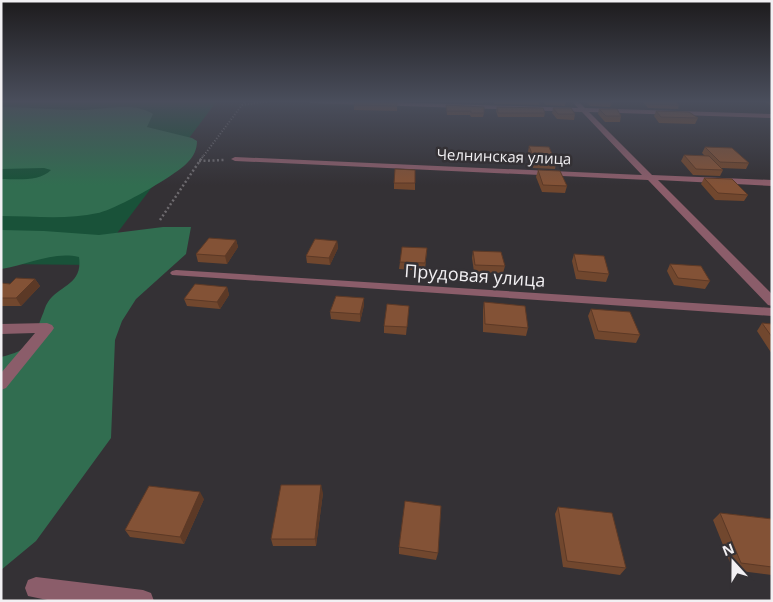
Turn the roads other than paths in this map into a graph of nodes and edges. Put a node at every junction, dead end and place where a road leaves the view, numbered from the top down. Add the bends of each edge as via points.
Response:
1 (603, 129) edge
2 (235, 159) road end
3 (649, 176) junction
4 (772, 183) edge
5 (176, 274) dead end
6 (772, 302) edge
7 (772, 312) edge
8 (1, 329) edge
9 (1, 384) edge
10 (36, 588) dead end
11 (143, 601) edge

1 - 3 street
2 - 3 street, Челнинская улица
3 - 4 street, Челнинская улица
3 - 6 street
5 - 7 street, Прудовая улица
8 - 9 street via 47,328
10 - 11 street

